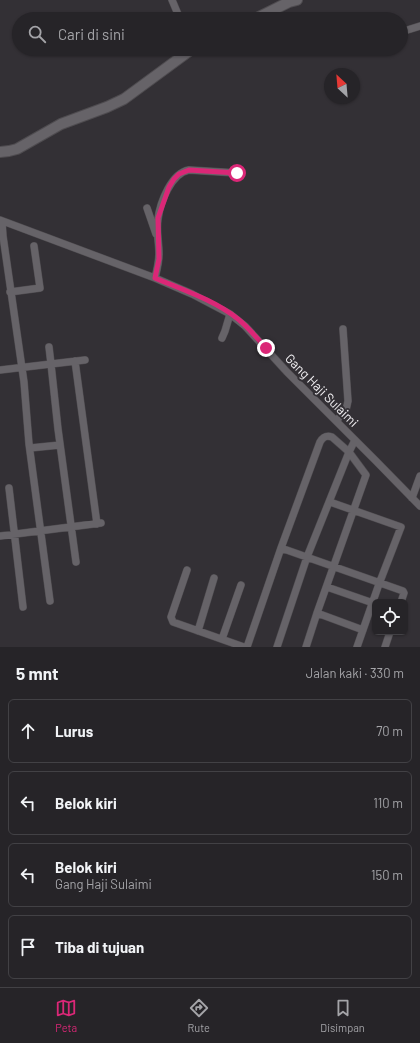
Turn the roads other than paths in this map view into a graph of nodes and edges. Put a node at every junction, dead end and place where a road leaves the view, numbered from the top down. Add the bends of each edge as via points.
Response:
1 (172, 0) edge
2 (298, 0) edge
3 (177, 12) edge
4 (269, 12) edge
5 (420, 26) edge
6 (408, 30) edge
7 (183, 56) edge
8 (0, 152) edge
9 (237, 173) dead end
10 (147, 208) dead end
11 (1, 221) edge
12 (158, 240) junction
13 (34, 246) dead end
14 (155, 278) junction
15 (10, 292) junction
16 (230, 314) junction
17 (343, 329) dead end
18 (222, 338) dead end
19 (49, 347) dead end
20 (84, 360) dead end
21 (75, 361) junction
22 (51, 364) junction
23 (22, 368) junction
24 (0, 370) edge
25 (336, 421) junction
26 (354, 440) junction
27 (60, 445) junction
28 (30, 448) junction
29 (348, 452) junction
30 (420, 476) edge
31 (9, 488) dead end
32 (412, 498) junction
33 (330, 502) junction
34 (420, 506) edge
35 (354, 511) junction
36 (72, 527) junction
37 (41, 530) junction
38 (14, 534) junction
39 (0, 536) edge
40 (281, 548) junction
41 (307, 558) junction
42 (76, 562) dead end
43 (334, 567) junction
44 (187, 570) dead end
45 (214, 578) dead end
46 (379, 584) junction
47 (241, 585) dead end
48 (326, 587) junction
49 (374, 599) edge
50 (402, 599) edge
51 (50, 601) dead end
52 (372, 603) edge
53 (372, 606) edge
54 (23, 607) dead end
55 (317, 613) junction
56 (363, 630) junction
57 (198, 631) junction
58 (389, 635) edge
59 (222, 639) junction
60 (244, 647) edge
61 (247, 647) edge
62 (277, 647) edge
63 (306, 647) edge
64 (357, 647) edge
65 (385, 647) edge

1 - 3 street
2 - 4 street
5 - 6 street
7 - 8 street via 116,103 61,124 17,149
9 - 12 street via 189,170 179,174 171,182 160,211
10 - 12 street
11 - 14 street, Gang Haji Sulaimi
11 - 15 street
12 - 14 street
13 - 15 street via 40,288
14 - 16 street, Gang Haji Sulaimi
15 - 23 street
16 - 18 street
16 - 25 street, Gang Haji Sulaimi via 245,326
17 - 25 street via 348,401 346,410
19 - 22 street
20 - 21 street
21 - 22 street
21 - 36 street via 99,524
22 - 23 street
22 - 27 street
23 - 24 street
23 - 28 street
25 - 26 street, Gang Haji Sulaimi
26 - 29 street
26 - 32 street, Gang Haji Sulaimi
27 - 28 street
27 - 36 street
28 - 37 street
29 - 33 street
29 - 35 street via 366,475
29 - 40 street via 332,437 322,438
30 - 32 street
31 - 38 street
32 - 34 street, Gang Haji Sulaimi
33 - 35 street
33 - 41 street
35 - 43 street
35 - 46 street via 401,527
36 - 37 street
36 - 42 street
37 - 38 street
37 - 51 street
38 - 39 street
38 - 54 street
40 - 41 street
40 - 61 street
41 - 43 street
41 - 62 street
43 - 46 street
43 - 48 street
44 - 57 street via 171,620
45 - 57 street
46 - 49 street
46 - 50 street via 404,592
47 - 59 street
48 - 52 street
48 - 55 street
53 - 56 street
55 - 56 street
55 - 63 street
56 - 64 street
57 - 59 street
58 - 65 street
59 - 60 street

